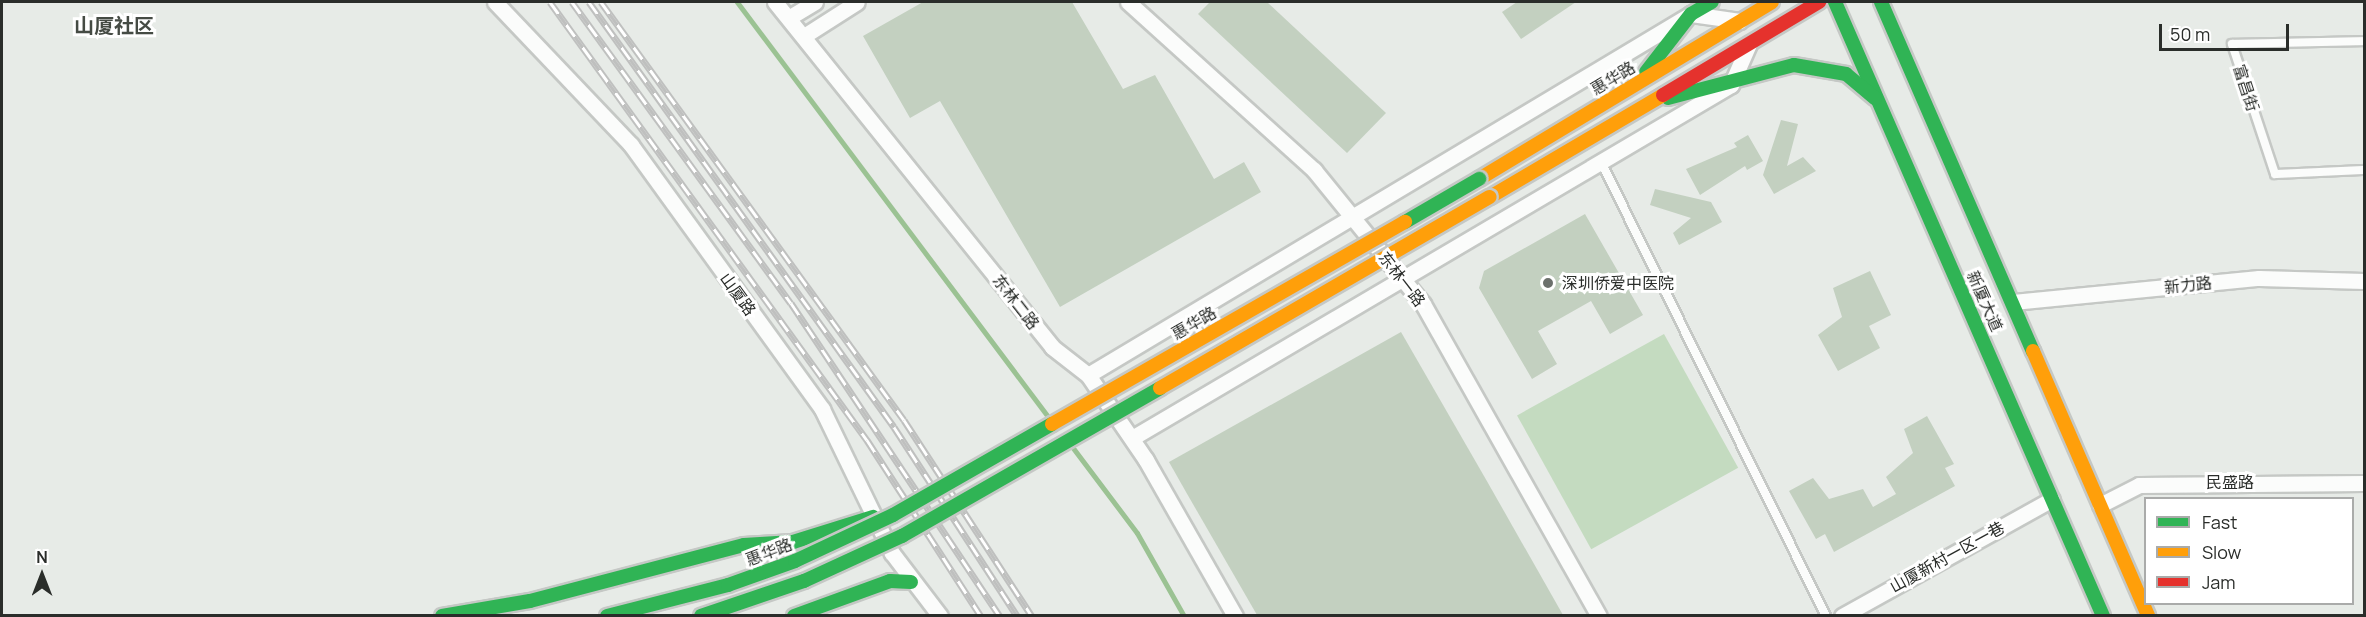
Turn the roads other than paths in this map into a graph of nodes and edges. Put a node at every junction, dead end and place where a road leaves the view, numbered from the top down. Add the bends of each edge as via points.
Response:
1 (495, 2) edge
2 (775, 2) edge
3 (814, 2) edge
4 (857, 2) edge
5 (1128, 2) edge
6 (1712, 2) edge
7 (1772, 2) edge
8 (1819, 2) edge
9 (1835, 2) edge
10 (1881, 2) edge
11 (1691, 14) junction
12 (790, 17) junction
13 (1740, 21) junction
14 (807, 34) junction
15 (2364, 41) edge
16 (1749, 43) junction
17 (1638, 82) junction
18 (1731, 85) junction
19 (1649, 103) junction
20 (1881, 106) junction
21 (1601, 162) junction
22 (2364, 171) edge
23 (1352, 217) junction
24 (1402, 279) junction
25 (2364, 281) edge
26 (2013, 302) junction
27 (1088, 375) junction
28 (1132, 438) junction
29 (2364, 483) edge
30 (2052, 499) junction
31 (2100, 505) junction
32 (875, 517) junction
33 (911, 582) junction
34 (442, 615) edge
35 (607, 615) edge
36 (701, 615) edge
37 (794, 615) edge
38 (940, 615) edge
39 (1235, 615) edge
40 (1599, 615) edge
41 (1826, 615) edge
42 (1842, 615) edge
43 (2103, 615) edge
44 (2148, 615) edge

1 - 32 street, 山厦路 via 631,145 822,409
2 - 12 street, 东林二路
3 - 12 street
4 - 14 street
5 - 23 street, 东林一路 via 1314,170
6 - 11 main road
7 - 13 main road, 惠华路
8 - 16 main road
9 - 20 main road, 新厦大道
10 - 26 main road, 新厦大道
11 - 13 street
11 - 17 main road
11 - 23 street
12 - 14 street, 东林二路
13 - 17 main road, 惠华路
14 - 27 street, 东林二路 via 1052,347
15 - 22 lane, 富昌街 via 2232,44 2275,174
16 - 18 street
16 - 19 main road
17 - 35 main road, 惠华路, bridge via 1479,179 893,515 795,561 728,585
18 - 19 main road
18 - 20 main road via 1794,65 1823,66 1846,74
18 - 21 street
19 - 36 main road, bridge via 902,536 804,581
20 - 30 main road, 新厦大道
21 - 24 street
21 - 41 lane
23 - 24 street, 东林一路
23 - 27 street
24 - 28 street
24 - 40 street, 东林一路 via 1423,304
25 - 26 street, 新力路 via 2259,278
26 - 31 main road, 新厦大道
27 - 28 street, 东林二路
28 - 39 street, 东林二路
29 - 31 street, 民盛路 via 2139,485
30 - 42 street, 山厦新村一区一巷
30 - 43 main road, 新厦大道
31 - 44 main road, 新厦大道
32 - 33 street, 山厦路
32 - 34 main road via 793,542 721,550 530,601
33 - 37 main road via 891,581
33 - 38 street, 山厦路

